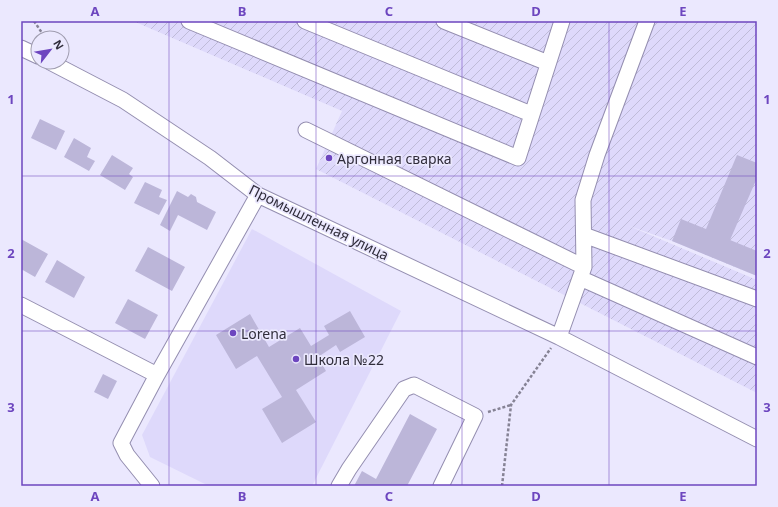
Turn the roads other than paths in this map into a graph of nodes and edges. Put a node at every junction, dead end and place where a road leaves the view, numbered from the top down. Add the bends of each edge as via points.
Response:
1 (189, 21) edge
2 (305, 21) edge
3 (444, 21) edge
4 (562, 21) edge
5 (647, 21) edge
6 (548, 63) junction
7 (65, 70) edge
8 (531, 114) junction
9 (306, 130) dead end
10 (258, 195) junction
11 (584, 235) junction
12 (582, 272) junction
13 (757, 299) edge
14 (21, 305) edge
15 (559, 337) junction
16 (757, 357) edge
17 (157, 375) junction
18 (757, 439) edge
19 (152, 486) edge
20 (339, 486) edge
21 (441, 486) edge

1 - 8 street via 518,158
2 - 8 street
3 - 6 street
4 - 6 street
5 - 11 street via 583,200
6 - 8 street
7 - 10 street, Промышленная улица via 123,100 210,158
9 - 12 street
10 - 15 street, Промышленная улица
10 - 17 street
11 - 12 street
11 - 13 street
12 - 15 street
12 - 16 street
14 - 17 street
15 - 18 street, Промышленная улица
17 - 19 street via 121,443 127,455
20 - 21 street via 404,389 414,385 475,416

